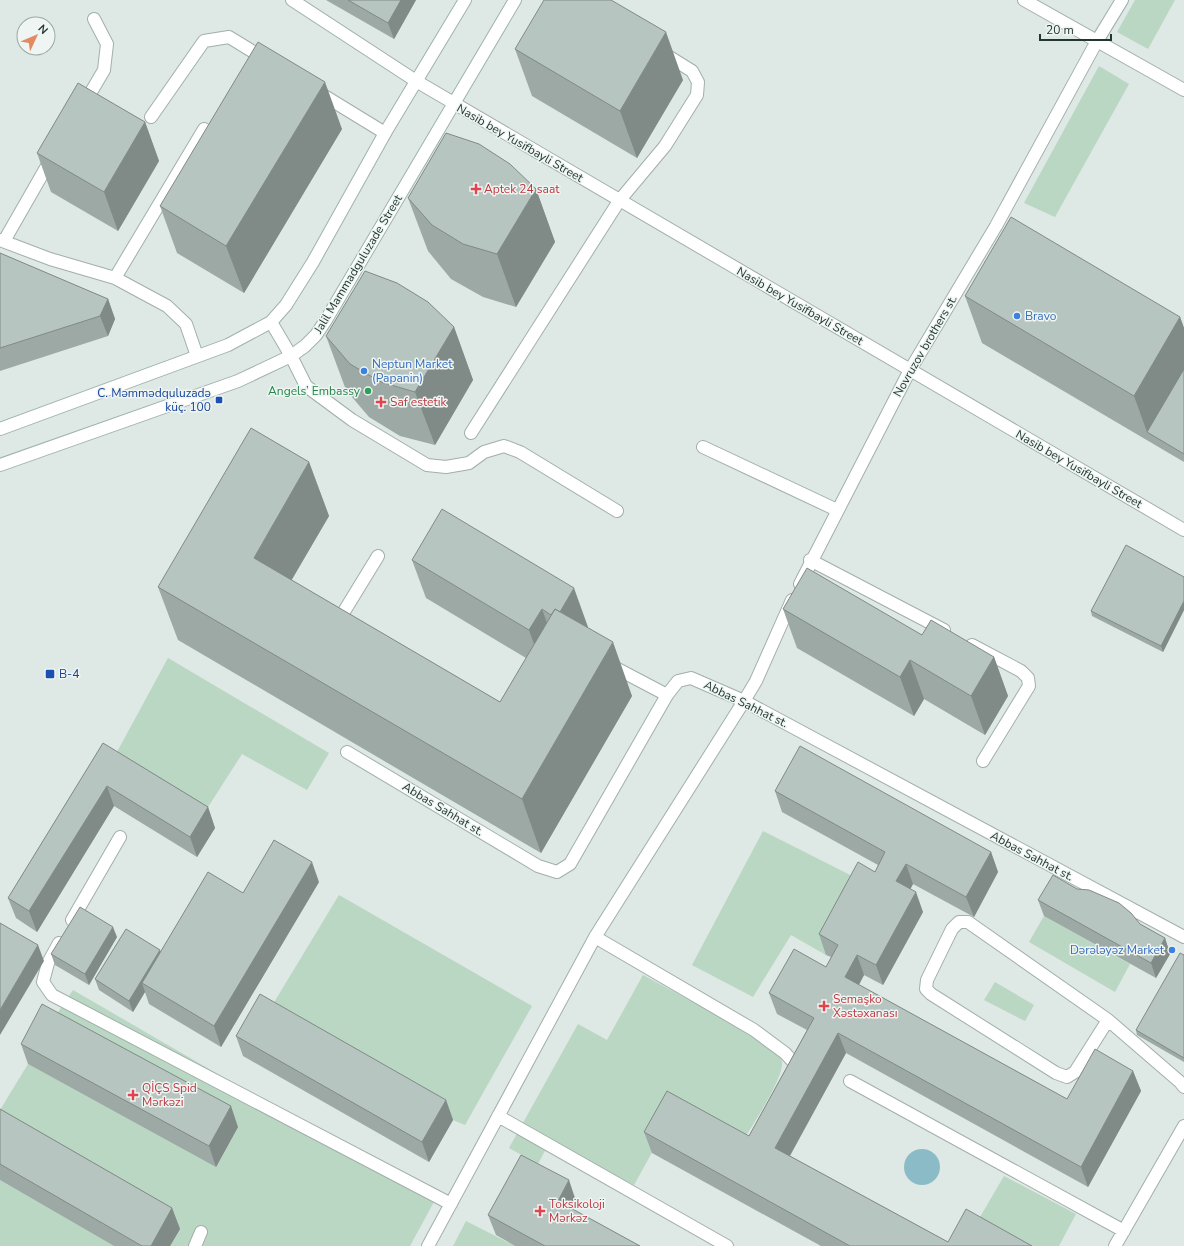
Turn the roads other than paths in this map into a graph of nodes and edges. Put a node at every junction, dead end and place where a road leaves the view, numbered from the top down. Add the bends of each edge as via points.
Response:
1 (292, 0) edge
2 (465, 0) edge
3 (515, 0) edge
4 (1024, 0) edge
5 (1122, 0) edge
6 (94, 19) dead end
7 (1097, 41) junction
8 (652, 47) edge
9 (276, 66) edge
10 (416, 81) junction
11 (310, 87) edge
12 (1184, 90) edge
13 (454, 104) junction
14 (80, 111) edge
15 (151, 117) dead end
16 (204, 129) edge
17 (385, 133) junction
18 (56, 152) edge
19 (619, 201) junction
20 (996, 226) junction
21 (1009, 234) edge
22 (2, 241) edge
23 (115, 278) junction
24 (271, 322) junction
25 (197, 356) junction
26 (291, 356) junction
27 (910, 370) junction
28 (0, 429) edge
29 (471, 434) dead end
30 (703, 447) dead end
31 (0, 465) edge
32 (836, 510) junction
33 (617, 511) dead end
34 (1184, 530) edge
35 (378, 556) dead end
36 (810, 560) junction
37 (345, 637) edge
38 (601, 660) edge
39 (667, 696) junction
40 (744, 701) junction
41 (347, 752) edge
42 (983, 761) dead end
43 (120, 837) dead end
44 (595, 937) junction
45 (1184, 937) edge
46 (1108, 1020) junction
47 (798, 1067) edge
48 (850, 1081) dead end
49 (1184, 1088) edge
50 (498, 1116) junction
51 (1184, 1126) edge
52 (451, 1204) junction
53 (1124, 1231) junction
54 (201, 1232) dead end
55 (195, 1246) edge
56 (428, 1246) edge
57 (727, 1246) edge
58 (1115, 1246) edge

1 - 10 street, Nasib bey Yusifbayli Street
2 - 10 street
3 - 13 street, Jalil Mammadguluzade Street
4 - 7 street
5 - 7 street, Novruzov brothers st.
6 - 14 street via 107,44 104,70
7 - 12 street
7 - 20 street, Novruzov brothers st.
8 - 19 street via 692,71 698,82 697,95 665,146
9 - 15 street via 228,37 204,41
10 - 13 street, Nasib bey Yusifbayli Street
10 - 17 street
11 - 17 street
13 - 19 street, Nasib bey Yusifbayli Street
13 - 26 street, Jalil Mammadguluzade Street via 326,320 316,335
16 - 23 street
17 - 24 street via 313,262 286,305
18 - 22 street
19 - 27 street, Nasib bey Yusifbayli Street
19 - 29 street
20 - 21 street
20 - 27 street, Novruzov brothers st.
22 - 23 street via 50,259
23 - 25 street via 167,306 186,324
24 - 25 street via 228,345
24 - 26 street
25 - 28 street
26 - 31 street, Jalil Mammadguluzade Street via 238,382
26 - 33 street via 306,386 352,420 427,465 446,467 469,463 484,452 504,446 520,452
27 - 32 street, Novruzov brothers st.
27 - 34 street, Nasib bey Yusifbayli Street
30 - 32 street
32 - 36 street, Novruzov brothers st.
35 - 37 street via 337,623 339,631
36 - 40 street, Novruzov brothers st. via 756,681
36 - 42 street via 1021,671 1028,678 1029,686
38 - 39 street
39 - 40 street, Abbas Sahhat st. via 678,681 691,678
39 - 41 street, Abbas Sahhat st. via 570,864 557,872 538,866
40 - 44 street, Novruzov brothers st.
40 - 45 street, Abbas Sahhat st.
43 - 52 street via 48,963 43,982 52,995
44 - 47 street via 754,1030 785,1053
44 - 50 street, Novruzov brothers st.
46 - 46 street via 968,922 959,922 952,930 927,980 926,989 931,994 1056,1073 1067,1077 1075,1072
46 - 49 street via 1176,1077
48 - 53 street
50 - 52 street, Novruzov brothers st.
50 - 57 street
51 - 53 street
52 - 56 street, Novruzov brothers st.
53 - 58 street
54 - 55 street

